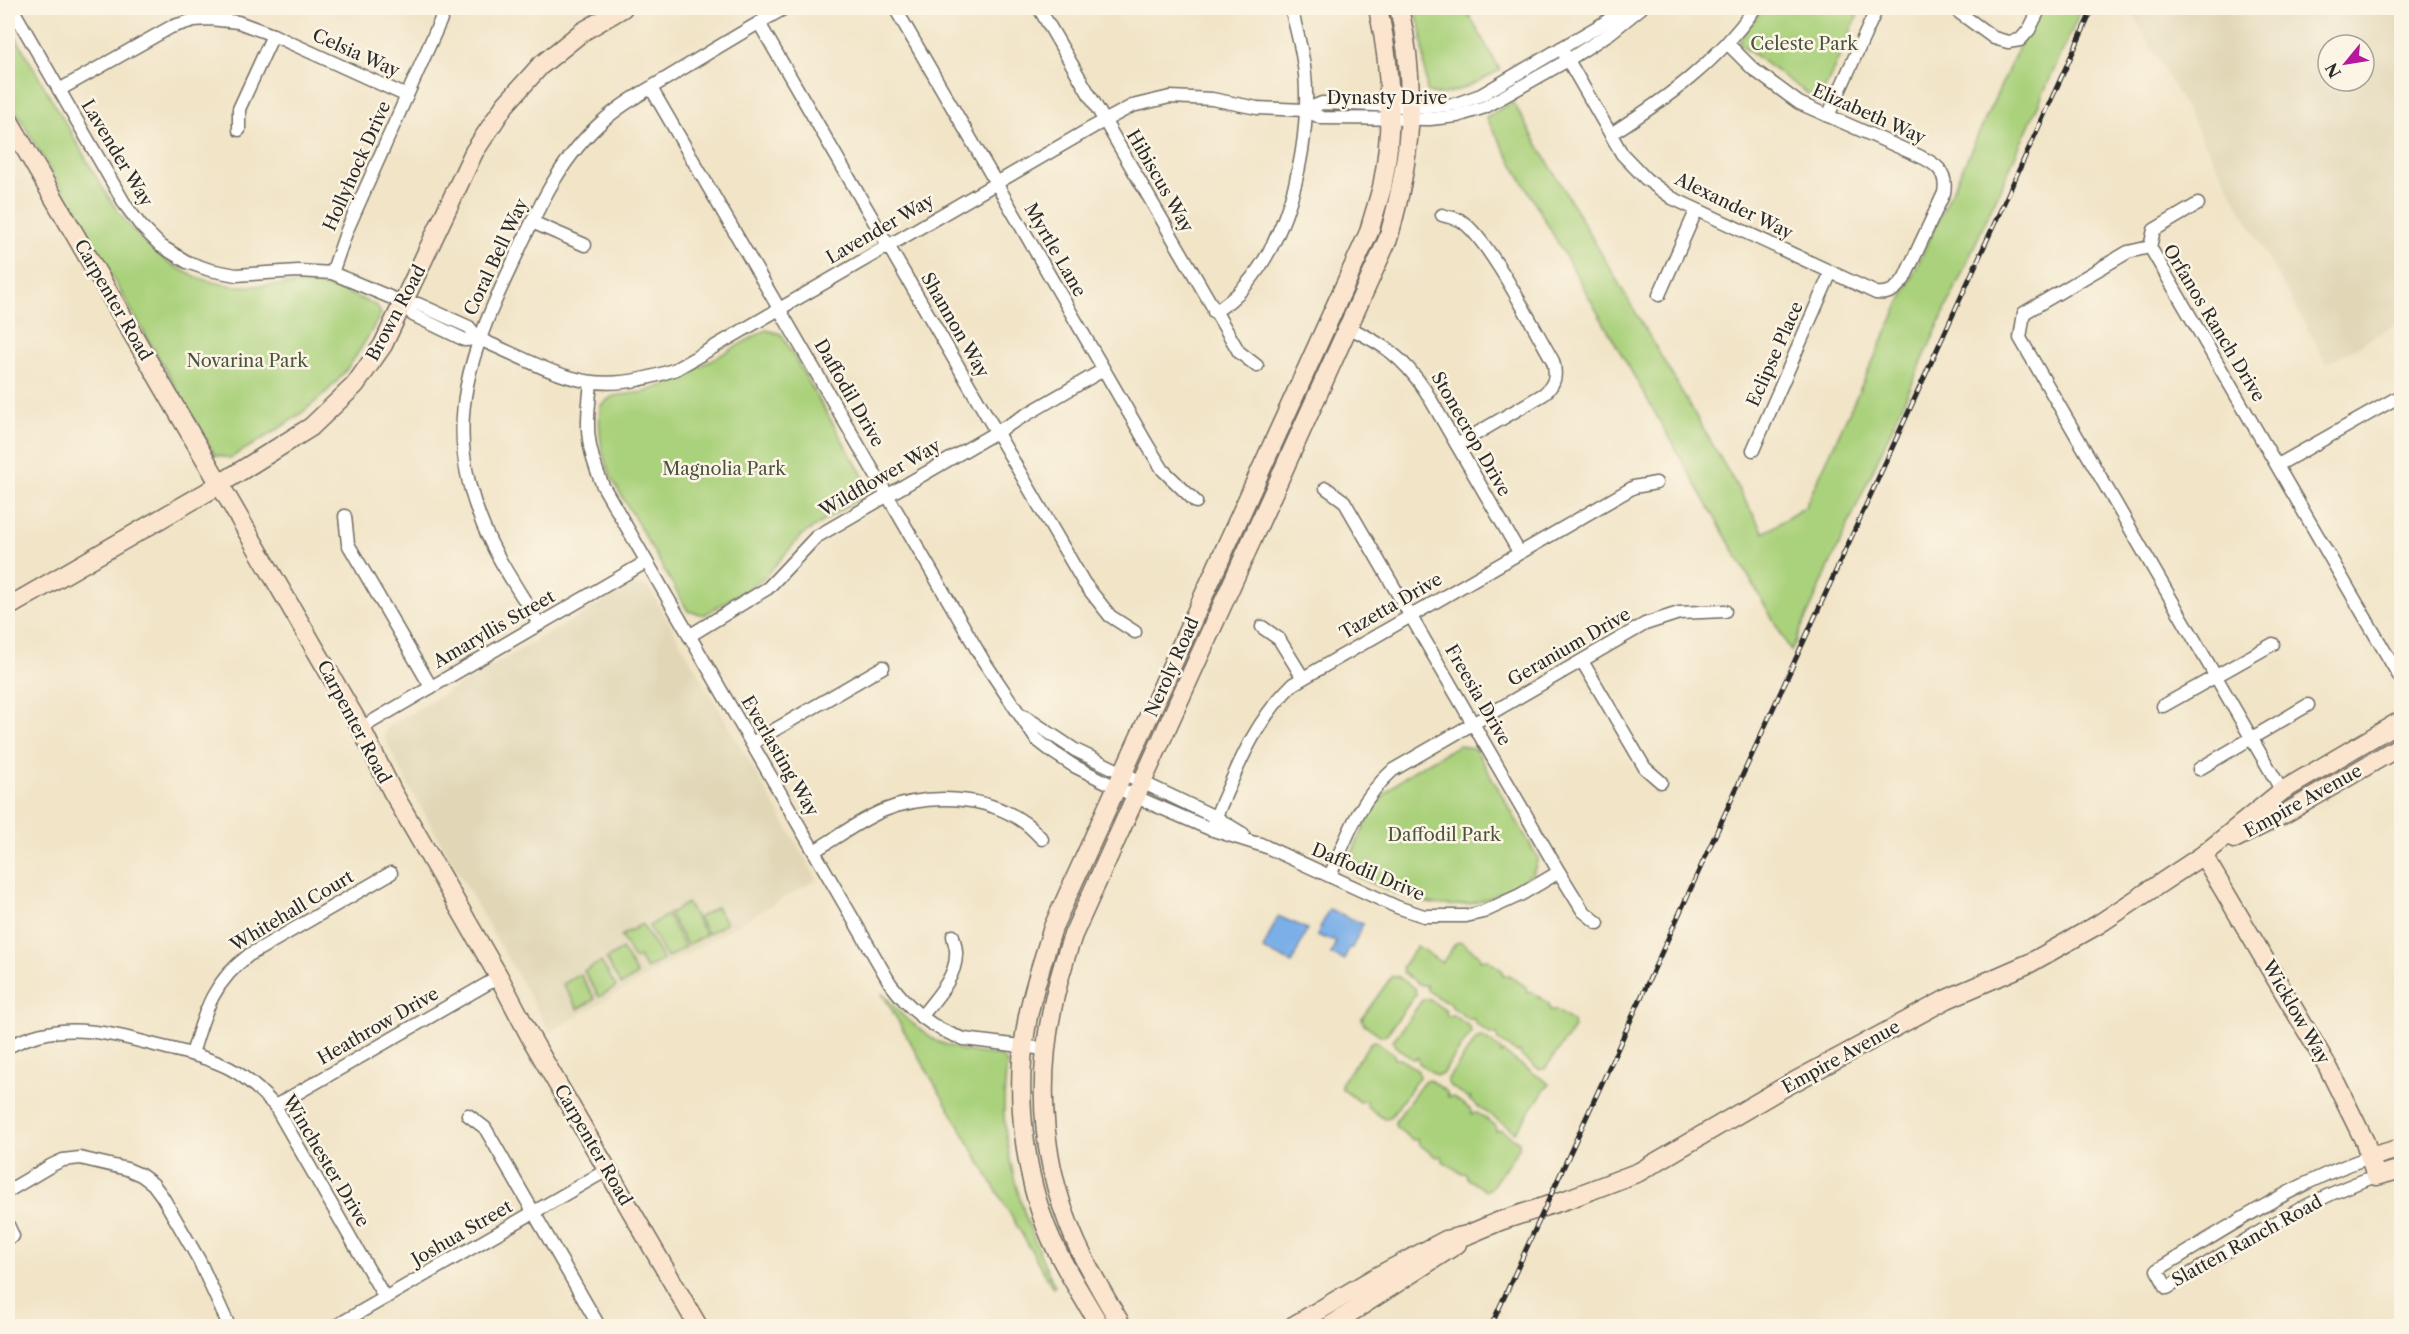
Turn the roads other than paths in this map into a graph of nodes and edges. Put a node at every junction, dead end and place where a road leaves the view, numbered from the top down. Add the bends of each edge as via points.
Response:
1 (12, 8) edge
2 (446, 8) edge
3 (623, 8) edge
4 (785, 8) edge
5 (895, 8) edge
6 (1039, 8) edge
7 (1291, 8) edge
8 (1378, 8) edge
9 (1399, 8) edge
10 (1624, 8) edge
11 (1641, 8) edge
12 (1755, 8) edge
13 (1877, 8) edge
14 (1953, 8) edge
15 (2040, 8) edge
16 (759, 23) junction
17 (273, 35) junction
18 (1727, 43) junction
19 (1562, 48) junction
20 (1568, 60) junction
21 (651, 88) junction
22 (59, 90) junction
23 (407, 96) junction
24 (1305, 110) junction
25 (1390, 112) junction
26 (1411, 112) junction
27 (1828, 116) junction
28 (8, 118) edge
29 (1104, 120) junction
30 (239, 130) dead end
31 (1611, 134) junction
32 (996, 183) junction
33 (2198, 204) dead end
34 (1696, 211) junction
35 (1442, 215) dead end
36 (532, 222) junction
37 (1924, 236) joint
38 (585, 245) dead end
39 (887, 245) junction
40 (2150, 247) junction
41 (1831, 272) junction
42 (332, 273) junction
43 (1659, 295) dead end
44 (404, 303) junction
45 (780, 308) junction
46 (1214, 312) junction
47 (1348, 327) junction
48 (479, 339) junction
49 (1257, 366) dead end
50 (1103, 370) junction
51 (591, 382) junction
52 (2402, 395) edge
53 (996, 432) junction
54 (1457, 445) junction
55 (1753, 450) dead end
56 (2277, 465) junction
57 (1656, 483) dead end
58 (219, 484) junction
59 (1326, 488) dead end
60 (887, 495) junction
61 (1196, 502) dead end
62 (345, 516) dead end
63 (1519, 552) junction
64 (646, 562) junction
65 (8, 607) edge
66 (1725, 611) dead end
67 (1411, 616) junction
68 (539, 624) junction
69 (1262, 627) dead end
70 (1135, 632) dead end
71 (689, 636) junction
72 (2273, 644) dead end
73 (1582, 661) junction
74 (883, 667) dead end
75 (2217, 677) junction
76 (1303, 678) junction
77 (2402, 681) edge
78 (431, 687) junction
79 (2308, 705) dead end
80 (2163, 706) dead end
81 (2402, 720) edge
82 (1473, 724) junction
83 (361, 728) junction
84 (2402, 735) edge
85 (2252, 738) junction
86 (752, 743) junction
87 (2402, 745) edge
88 (2199, 769) dead end
89 (2349, 776) junction
90 (1120, 781) junction
91 (1661, 782) dead end
92 (1139, 790) junction
93 (2282, 791) junction
94 (1213, 823) junction
95 (1042, 839) dead end
96 (814, 851) junction
97 (2203, 855) junction
98 (1559, 872) junction
99 (391, 873) dead end
100 (1330, 876) junction
101 (1598, 923) dead end
102 (953, 936) dead end
103 (499, 977) junction
104 (921, 1017) junction
105 (1024, 1046) junction
106 (8, 1047) edge
107 (1045, 1049) junction
108 (192, 1054) junction
109 (275, 1106) junction
110 (468, 1115) dead end
111 (2402, 1148) edge
112 (2370, 1157) junction
113 (2402, 1169) edge
114 (607, 1170) junction
115 (2376, 1176) junction
116 (8, 1191) edge
117 (534, 1212) junction
118 (1467, 1235) junction
119 (1374, 1278) junction
120 (1378, 1297) junction
121 (385, 1298) junction
122 (229, 1326) edge
123 (336, 1326) edge
124 (599, 1326) edge
125 (698, 1326) edge
126 (1100, 1326) edge
127 (1122, 1326) edge
128 (1293, 1326) edge
129 (1330, 1326) edge

1 - 22 street, Lavender Way
2 - 23 street, Hollyhock Drive
3 - 44 street, Brown Road via 582,32 540,66 505,105 474,152
4 - 16 street, Coral Bell Way
5 - 32 street, Myrtle Lane
6 - 29 street, Hibiscus Way
7 - 24 street via 1304,63
8 - 25 street, Neroly Road
9 - 26 street, Neroly Road
10 - 19 street, Dynasty Drive
11 - 20 street, Dynasty Drive
12 - 18 street
13 - 27 street
14 - 15 street via 1994,38 2008,42 2020,40 2030,30
16 - 21 street, Coral Bell Way
16 - 39 street, Shannon Way
17 - 22 street, Celsia Way via 238,22 194,20 153,36
17 - 23 street, Celsia Way
17 - 30 street via 239,109
18 - 27 street, Elizabeth Way via 1753,69 1800,103
18 - 31 street via 1684,85
19 - 20 street, Alexander Way
19 - 26 street, Dynasty Drive via 1481,95
20 - 26 street, Dynasty Drive via 1485,107 1457,116
20 - 31 street, Alexander Way
21 - 36 street, Coral Bell Way via 623,104 588,134 539,204
21 - 45 street, Daffodil Drive
22 - 42 street, Lavender Way via 129,212 161,246 187,262 236,275
23 - 42 street, Hollyhock Drive
24 - 25 street, Dynasty Drive via 1322,104
24 - 29 street, Lavender Way via 1170,97 1132,106
24 - 46 street via 1302,159 1280,228 1253,279
25 - 26 street, Dynasty Drive
25 - 90 street, Neroly Road via 1382,187 1369,232
26 - 47 street, Neroly Road via 1402,191 1388,239
27 - 37 street, Elizabeth Way via 1917,154 1942,171 1944,193
28 - 58 street, Carpenter Road
29 - 32 street, Lavender Way
29 - 46 street, Hibiscus Way
31 - 34 street, Alexander Way via 1622,153 1646,178
32 - 39 street, Lavender Way
32 - 50 street, Myrtle Lane
33 - 40 street via 2154,230
34 - 41 street, Alexander Way
34 - 43 street
35 - 54 street via 1460,220 1493,258 1557,374 1544,394
36 - 38 street
36 - 48 street, Coral Bell Way
37 - 41 street, Alexander Way via 1904,279 1889,293 1876,293
39 - 45 street, Lavender Way
39 - 53 street, Shannon Way
40 - 56 street, Orfanos Ranch Drive
40 - 75 street, Orfanos Ranch Drive via 2128,252 2024,313 2020,338
41 - 55 street, Eclipse Place
42 - 44 street, Lavender Way
44 - 48 street, Lavender Way via 418,304 469,327
44 - 58 street, Brown Road via 383,345 355,385 311,427
45 - 51 street, Lavender Way via 676,369 627,383
45 - 60 street, Daffodil Drive
46 - 49 street, Hibiscus Way via 1239,352
47 - 54 street, Stonecrop Drive via 1388,348 1413,372
47 - 92 street, Neroly Road
48 - 51 street, Lavender Way via 543,368
48 - 68 street, Coral Bell Way via 463,396 465,468 483,527
50 - 53 street, Wildflower Way
50 - 61 street, Myrtle Lane via 1162,470
51 - 64 street, Everlasting Way via 586,424 594,466
52 - 56 street
53 - 60 street, Wildflower Way
53 - 70 street, Shannon Way via 1084,583 1110,616
54 - 63 street, Stonecrop Drive
56 - 77 street, Orfanos Ranch Drive
57 - 63 street, Tazetta Drive via 1634,487
58 - 65 street, Brown Road
58 - 83 street, Carpenter Road
59 - 67 street, Freesia Drive via 1344,501
60 - 71 street, Wildflower Way via 816,537 768,588
60 - 90 street, Daffodil Drive via 983,660 1020,714
62 - 78 street via 348,544
63 - 67 street, Tazetta Drive
64 - 68 street, Amaryllis Street
64 - 71 street, Everlasting Way
66 - 73 street, Geranium Drive via 1679,613 1656,619
67 - 76 street, Tazetta Drive
67 - 82 street, Freesia Drive
68 - 78 street, Amaryllis Street
69 - 76 street via 1279,639
71 - 86 street, Everlasting Way
72 - 75 street
73 - 82 street, Geranium Drive
73 - 91 street via 1645,768
74 - 86 street
75 - 80 street
75 - 85 street, Orfanos Ranch Drive
76 - 94 street, Tazetta Drive via 1268,710 1254,732
78 - 83 street, Amaryllis Street
79 - 85 street
81 - 93 street, Empire Avenue
82 - 98 street, Freesia Drive
82 - 100 street, Geranium Drive via 1393,770 1370,793
83 - 103 street, Carpenter Road
84 - 89 street via 2360,760
85 - 88 street
85 - 93 street, Orfanos Ranch Drive
86 - 96 street, Everlasting Way
87 - 89 street, Empire Avenue
89 - 97 street, Empire Avenue
90 - 92 street, Daffodil Drive
90 - 105 street, Neroly Road via 1053,927 1035,988
92 - 94 street, Daffodil Drive
92 - 107 street, Neroly Road via 1070,944 1054,993
93 - 97 street, Empire Avenue
94 - 100 street, Daffodil Drive
95 - 96 street via 1025,823 992,807 957,799 928,799 880,812
96 - 104 street, Everlasting Way via 890,983
97 - 112 street, Wicklow Way via 2328,1067
97 - 118 street, Empire Avenue via 2099,924 2030,963 1947,999 1639,1172
98 - 100 street, Daffodil Drive via 1483,912 1443,917 1408,912
98 - 101 street, Freesia Drive via 1583,911
99 - 108 street, Whitehall Court via 237,964 207,1004
102 - 104 street via 953,969
103 - 109 street, Heathrow Drive
103 - 114 street, Carpenter Road
104 - 105 street, Everlasting Way via 964,1039
105 - 107 street, Everlasting Way
105 - 126 street, Neroly Road via 1023,1116 1039,1202 1057,1250
106 - 108 street, Winchester Drive via 35,1035 82,1029
107 - 127 street, Neroly Road via 1044,1115 1059,1196 1076,1242
108 - 109 street, Winchester Drive via 231,1068
109 - 121 street, Winchester Drive
110 - 117 street via 485,1128
111 - 112 street, Slatten Ranch Road
112 - 115 street, Wicklow Way
112 - 115 street, Slatten Ranch Road via 2286,1195 2157,1270 2167,1288 2295,1212
113 - 115 street, Slatten Ranch Road
114 - 117 street, Joshua Street
114 - 125 street, Carpenter Road
116 - 122 street via 63,1160 80,1158 141,1175 162,1196 199,1260
117 - 121 street, Joshua Street
117 - 124 street
118 - 119 street, Empire Avenue via 1446,1240
118 - 120 street, Empire Avenue
119 - 120 street
119 - 128 street, Empire Avenue
120 - 129 street, Empire Avenue
121 - 123 street, Joshua Street

